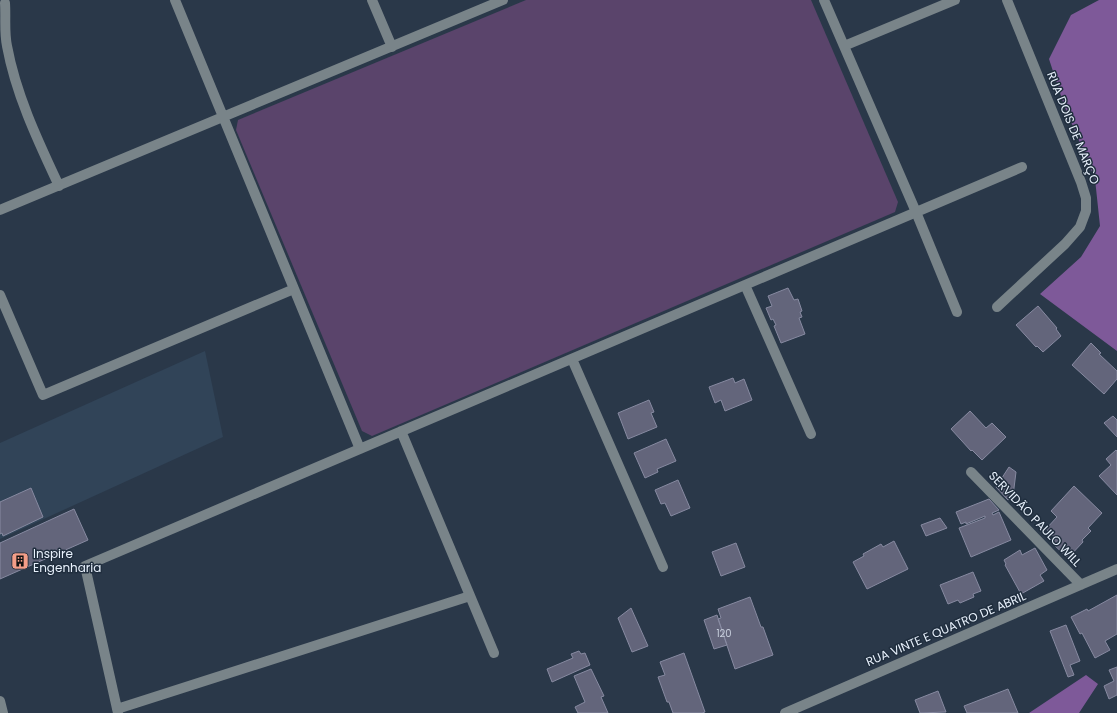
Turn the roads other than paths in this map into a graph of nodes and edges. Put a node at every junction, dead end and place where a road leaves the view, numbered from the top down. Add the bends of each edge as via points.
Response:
1 (175, 0) edge
2 (372, 0) edge
3 (503, 0) edge
4 (824, 0) edge
5 (955, 0) edge
6 (1008, 0) edge
7 (5, 3) dead end
8 (844, 46) junction
9 (392, 47) junction
10 (223, 117) junction
11 (1022, 167) dead end
12 (59, 186) junction
13 (0, 210) edge
14 (916, 212) junction
15 (745, 285) junction
16 (294, 289) junction
17 (0, 295) edge
18 (997, 307) dead end
19 (957, 312) dead end
20 (572, 359) junction
21 (401, 432) junction
22 (811, 434) dead end
23 (360, 449) junction
24 (971, 472) dead end
25 (663, 567) dead end
26 (1117, 569) edge
27 (1081, 585) junction
28 (470, 596) junction
29 (494, 652) dead end
30 (0, 701) edge
31 (117, 711) edge
32 (3, 713) edge
33 (786, 713) edge

1 - 10 street
2 - 9 street
3 - 9 street
4 - 8 street
5 - 8 street
6 - 18 street, RUA DOIS DE MARÇO via 1081,182 1086,198 1086,211 1080,227 1065,244
7 - 12 street via 7,45 18,90
8 - 14 street
9 - 10 street
10 - 12 street
10 - 16 street
11 - 14 street
12 - 13 street
14 - 15 street
14 - 19 street
15 - 20 street
15 - 22 street
16 - 17 street via 43,395
16 - 23 street
20 - 21 street
20 - 25 street
21 - 23 street
21 - 28 street
23 - 31 street via 85,566
24 - 27 street, SERVIDÃO PAULO WILL
26 - 27 street, RUA VINTE E QUATRO DE ABRIL
27 - 33 street, RUA VINTE E QUATRO DE ABRIL
28 - 29 street
28 - 31 street
30 - 32 street

